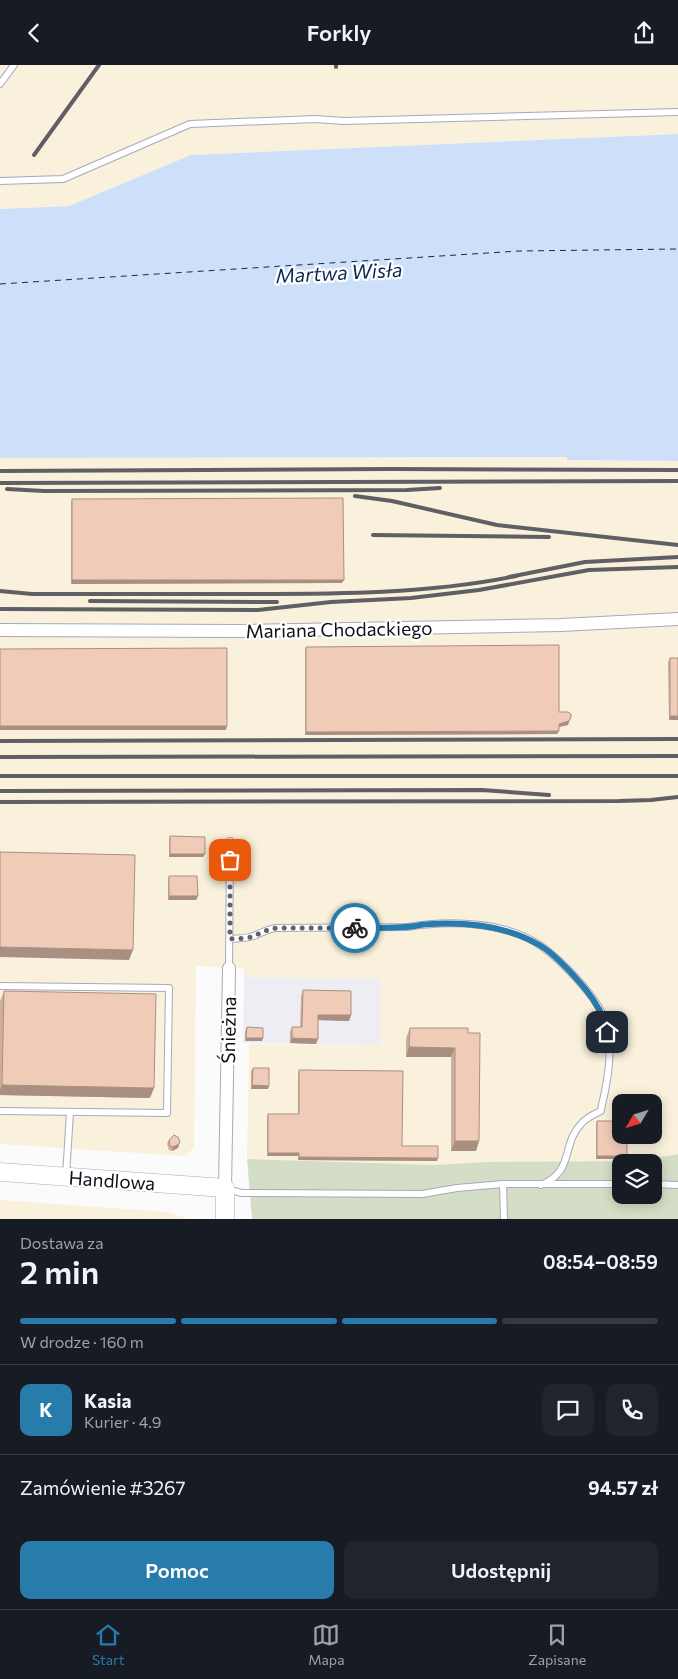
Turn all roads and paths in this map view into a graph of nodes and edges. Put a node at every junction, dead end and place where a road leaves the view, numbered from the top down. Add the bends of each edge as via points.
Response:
1 (14, 65) edge
2 (0, 84) edge
3 (678, 112) edge
4 (0, 181) edge
5 (678, 619) edge
6 (0, 629) edge
7 (230, 841) dead end
8 (230, 939) junction
9 (230, 968) joint
10 (0, 986) edge
11 (0, 1111) edge
12 (70, 1111) junction
13 (0, 1172) edge
14 (66, 1177) junction
15 (504, 1184) junction
16 (612, 1184) edge
17 (662, 1184) edge
18 (541, 1185) junction
19 (678, 1185) edge
20 (225, 1188) junction
21 (224, 1219) edge
22 (504, 1219) edge

1 - 2 lane
3 - 4 lane via 190,123 63,179
5 - 6 street, Mariana Chodackiego via 561,625 236,631
7 - 8 lane, Śnieżna
8 - 9 lane, Śnieżna
8 - 18 lane via 246,938 276,928 407,927 460,923 515,933 542,946 596,1002 606,1022 609,1063 601,1111 580,1124 563,1167 551,1181
9 - 20 street, Śnieżna
10 - 12 lane via 169,988 168,1113
11 - 12 lane
12 - 14 lane
13 - 14 street, Handlowa
14 - 20 street, Handlowa
15 - 18 lane
15 - 20 lane via 414,1194 242,1193
15 - 22 lane
16 - 18 lane
17 - 19 lane
20 - 21 street, Śnieżna

